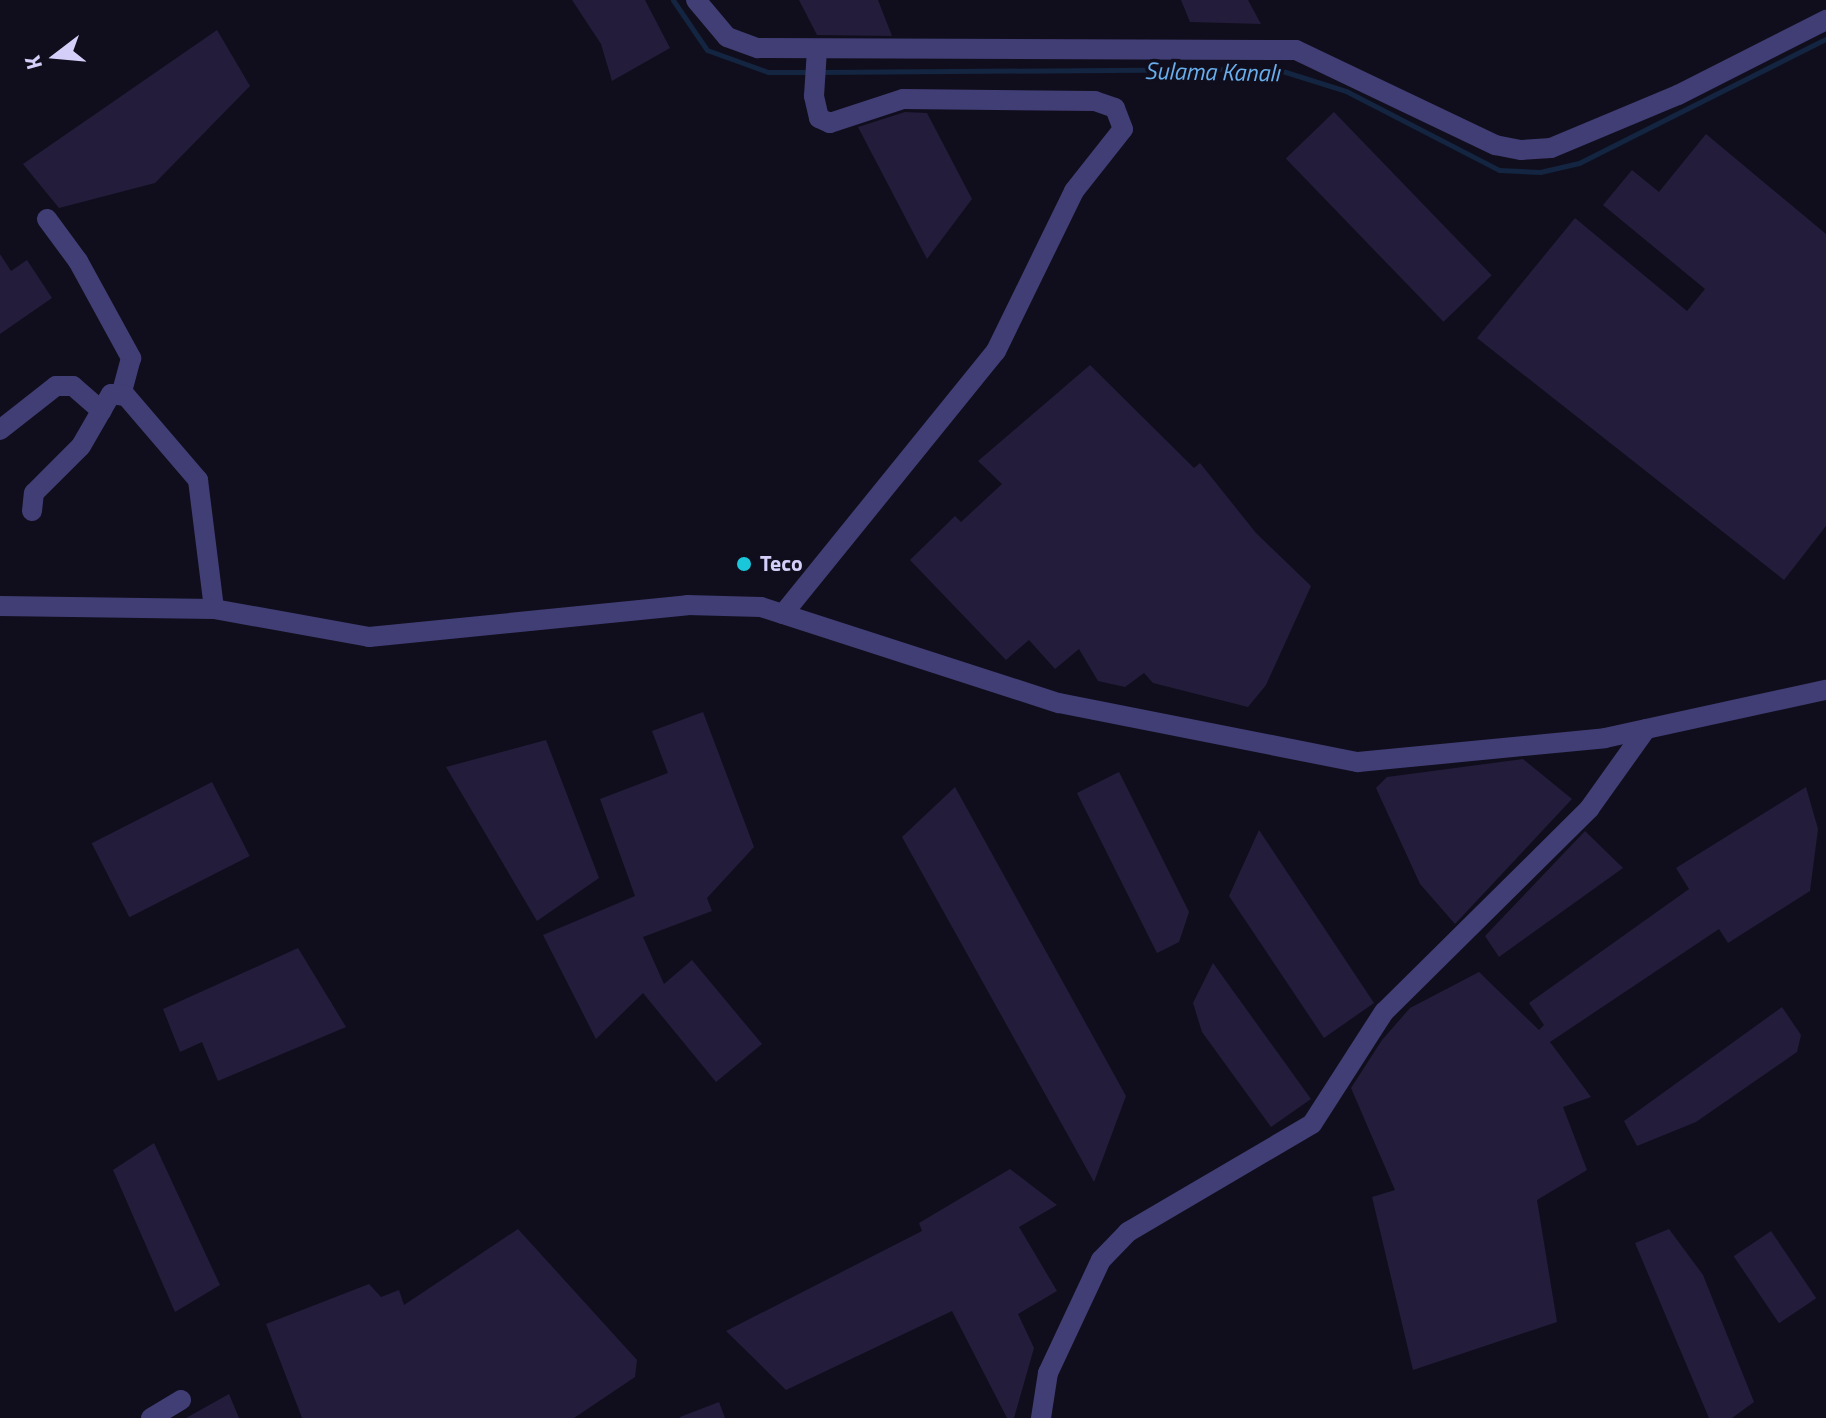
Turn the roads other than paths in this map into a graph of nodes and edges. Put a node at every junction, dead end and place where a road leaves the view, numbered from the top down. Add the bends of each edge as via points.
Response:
1 (696, 0) edge
2 (1826, 20) edge
3 (816, 64) junction
4 (47, 219) dead end
5 (121, 395) junction
6 (102, 411) junction
7 (0, 430) edge
8 (32, 511) dead end
9 (0, 606) edge
10 (214, 609) junction
11 (783, 614) junction
12 (1826, 690) edge
13 (1646, 729) junction
14 (181, 1400) dead end
15 (151, 1418) edge
16 (1041, 1418) edge

1 - 3 street via 727,37
2 - 3 street via 1678,95 1551,148 1521,150 1495,145 1296,50
3 - 11 street via 819,118 830,123 903,99 1095,101 1115,108 1123,129 1074,191 1026,301 996,351
4 - 5 street via 78,261 131,358
5 - 6 street via 111,394
5 - 10 street via 160,428 198,480
6 - 7 street via 73,386 56,386
6 - 8 street via 81,446 34,493
9 - 10 street
10 - 11 street via 369,637 687,605
11 - 13 street via 1059,703 1358,762
12 - 13 street
13 - 16 street via 1589,809 1384,1012 1312,1124 1128,1232 1101,1260 1048,1373
14 - 15 street

